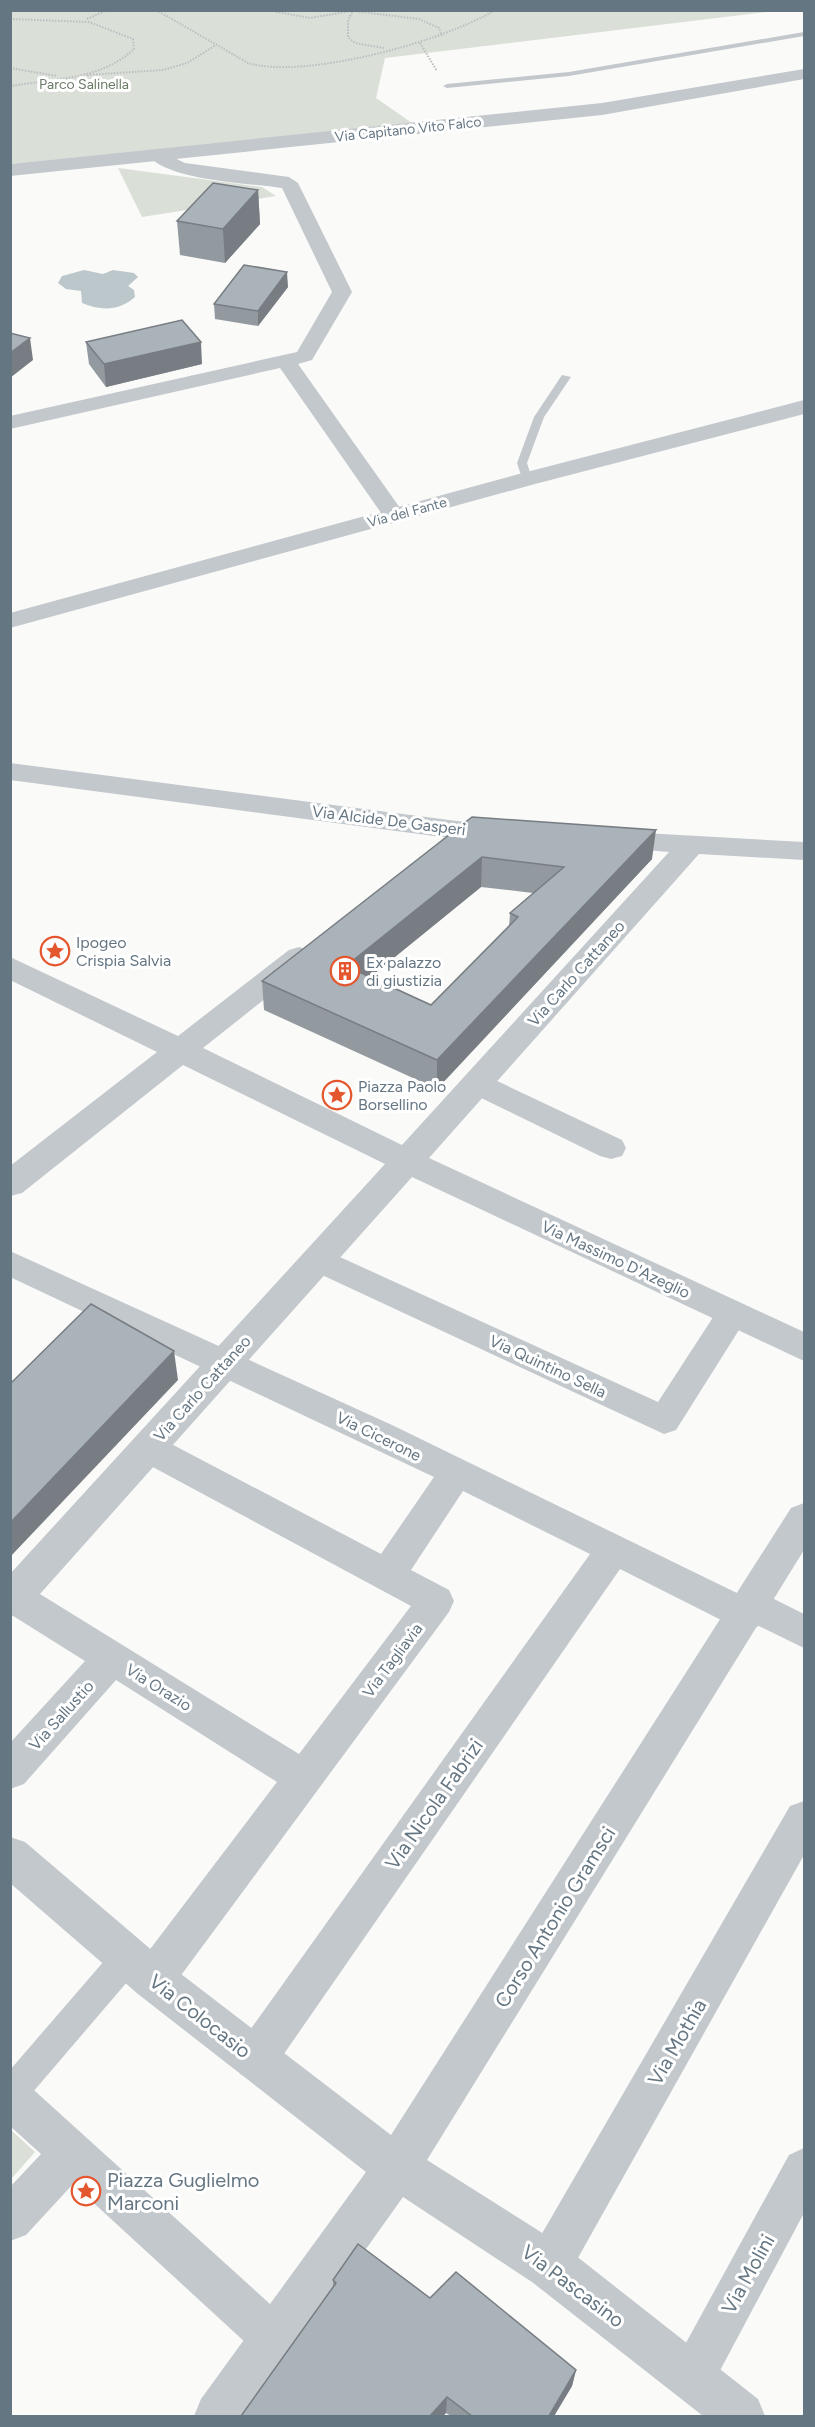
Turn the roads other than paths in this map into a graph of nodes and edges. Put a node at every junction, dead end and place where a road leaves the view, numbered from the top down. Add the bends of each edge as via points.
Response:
1 (804, 34) edge
2 (804, 74) edge
3 (447, 86) dead end
4 (156, 154) junction
5 (10, 170) edge
6 (285, 360) junction
7 (566, 377) dead end
8 (804, 407) edge
9 (10, 423) edge
10 (527, 479) junction
11 (394, 515) junction
12 (10, 621) edge
13 (10, 771) edge
14 (457, 830) junction
15 (528, 835) edge
16 (586, 839) edge
17 (691, 846) junction
18 (804, 851) edge
19 (429, 852) edge
20 (318, 942) edge
21 (10, 967) edge
22 (171, 1054) junction
23 (470, 1092) junction
24 (611, 1148) dead end
25 (410, 1169) junction
26 (10, 1184) edge
27 (318, 1259) junction
28 (10, 1263) edge
29 (733, 1314) junction
30 (804, 1347) edge
31 (226, 1362) junction
32 (148, 1448) junction
33 (456, 1473) junction
34 (804, 1519) edge
35 (614, 1549) junction
36 (387, 1575) junction
37 (12, 1599) edge
38 (749, 1610) junction
39 (804, 1632) edge
40 (112, 1658) junction
41 (10, 1771) edge
42 (304, 1778) junction
43 (804, 1819) edge
44 (10, 1856) edge
45 (140, 1968) junction
46 (255, 2059) junction
47 (17, 2088) edge
48 (72, 2153) junction
49 (397, 2167) junction
50 (798, 2197) edge
51 (10, 2218) edge
52 (549, 2265) junction
53 (285, 2323) junction
54 (692, 2377) junction
55 (218, 2416) edge
56 (741, 2416) edge

1 - 3 lane via 569,74
2 - 4 street, Via Capitano Vito Falco via 602,110
4 - 5 street, Via Capitano Vito Falco
4 - 6 street via 180,168 289,183 342,292 305,356
6 - 9 street
6 - 11 street
7 - 10 lane via 539,417 522,463
8 - 10 street, Via del Fante
10 - 11 street, Via del Fante
11 - 12 street, Via del Fante
13 - 14 street, Via Alcide De Gasperi
14 - 15 street, Via Alcide De Gasperi
14 - 19 street
16 - 17 street
17 - 18 street
17 - 23 street, Via Carlo Cattaneo
20 - 22 street
21 - 22 street
22 - 25 street, Via Massimo D'Azeglio
22 - 26 street
23 - 24 street
23 - 25 street, Via Carlo Cattaneo
25 - 27 street, Via Carlo Cattaneo
25 - 29 street, Via Massimo D'Azeglio
27 - 29 street, Via Quintino Sella via 664,1420
27 - 31 street, Via Carlo Cattaneo
28 - 31 street, Via Cicerone
29 - 30 street, Via Massimo D'Azeglio
31 - 32 street, Via Carlo Cattaneo
31 - 33 street, Via Cicerone
32 - 36 street, Via Tagliavia
32 - 37 street, Via Carlo Cattaneo
33 - 35 street, Via Cicerone
33 - 36 street
34 - 38 street, Corso Antonio Gramsci
35 - 38 street, Via Cicerone
35 - 46 street, Via Nicola Fabrizi
36 - 42 street, Via Tagliavia via 436,1601
37 - 40 street, Via Orazio
38 - 39 street, Via Cicerone
38 - 49 street, Corso Antonio Gramsci
40 - 41 street, Via Sallustio
40 - 42 street, Via Orazio
42 - 45 street, Via Tagliavia
43 - 52 street, Via Mothia
44 - 45 street, Via Colocasio
45 - 46 street, Via Colocasio
45 - 47 street
46 - 49 street, Via Colocasio
47 - 48 street
48 - 51 street
48 - 53 street
49 - 52 street, Via Pascasino
49 - 53 street, Corso Antonio Gramsci
50 - 54 street, Via Molini
52 - 54 street, Via Pascasino
53 - 55 street, Corso Antonio Gramsci
54 - 56 street, Via Pascasino

